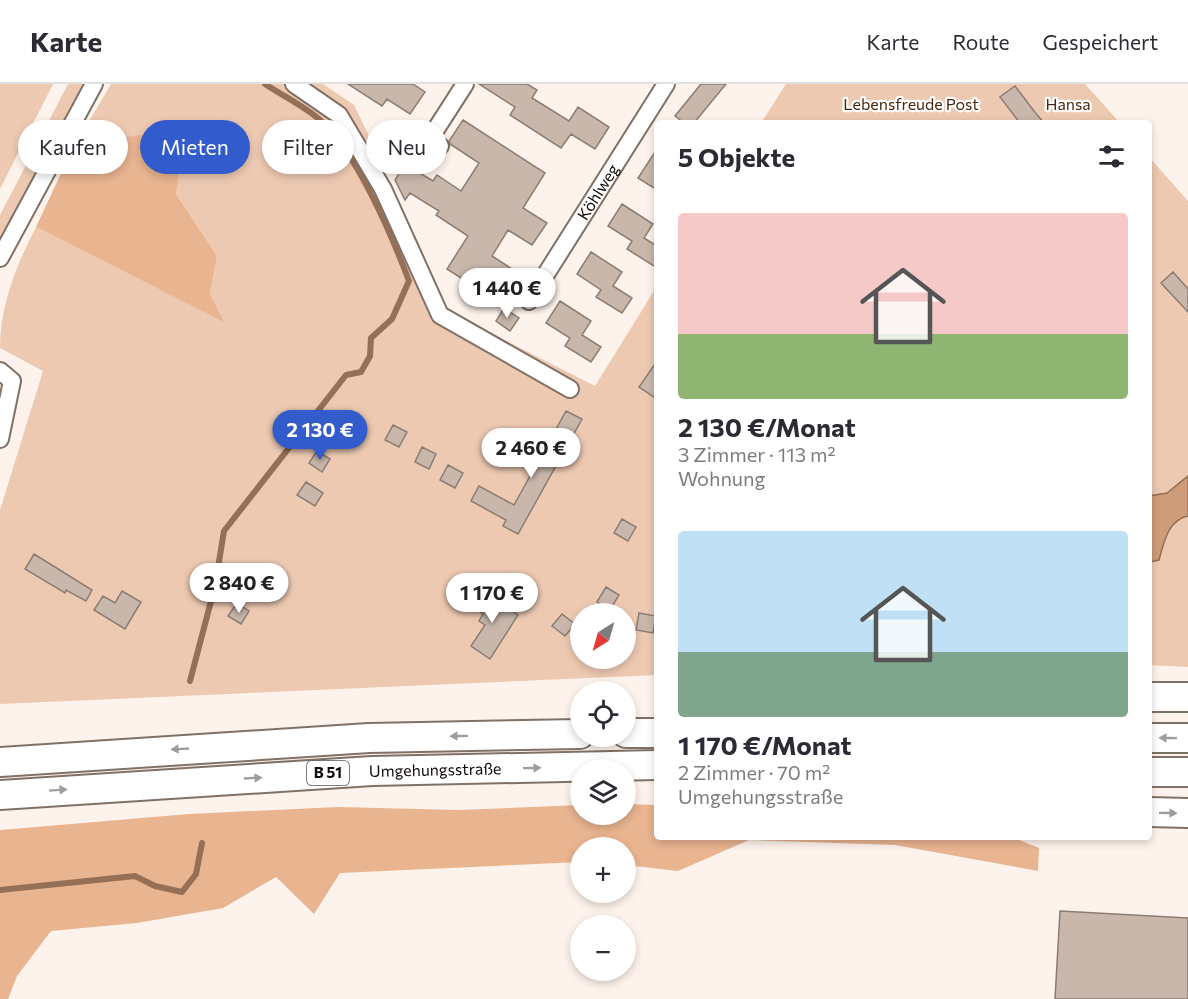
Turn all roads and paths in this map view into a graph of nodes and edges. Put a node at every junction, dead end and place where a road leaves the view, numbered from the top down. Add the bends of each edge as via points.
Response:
1 (94, 84) edge
2 (294, 84) edge
3 (465, 84) edge
4 (666, 84) edge
5 (442, 120) edge
6 (0, 258) edge
7 (528, 301) dead end
8 (0, 371) edge
9 (570, 389) dead end
10 (0, 439) edge
11 (1152, 697) edge
12 (1188, 698) edge
13 (654, 733) edge
14 (570, 734) edge
15 (636, 734) edge
16 (1152, 738) edge
17 (1188, 738) edge
18 (0, 762) edge
19 (654, 765) edge
20 (1152, 772) edge
21 (1188, 772) edge
22 (0, 795) edge
23 (1152, 812) edge
24 (1188, 813) edge

1 - 6 street
2 - 9 street via 339,115 383,189 440,315
3 - 5 street
4 - 7 street, Köhlweg
8 - 10 street via 12,381
11 - 12 highway
13 - 15 highway
14 -> 18 highway, Umgehungsstraße / B 51 via 369,738
17 -> 16 highway
22 -> 19 highway, Umgehungsstraße / B 51 via 372,771
20 - 21 highway
23 -> 24 highway

